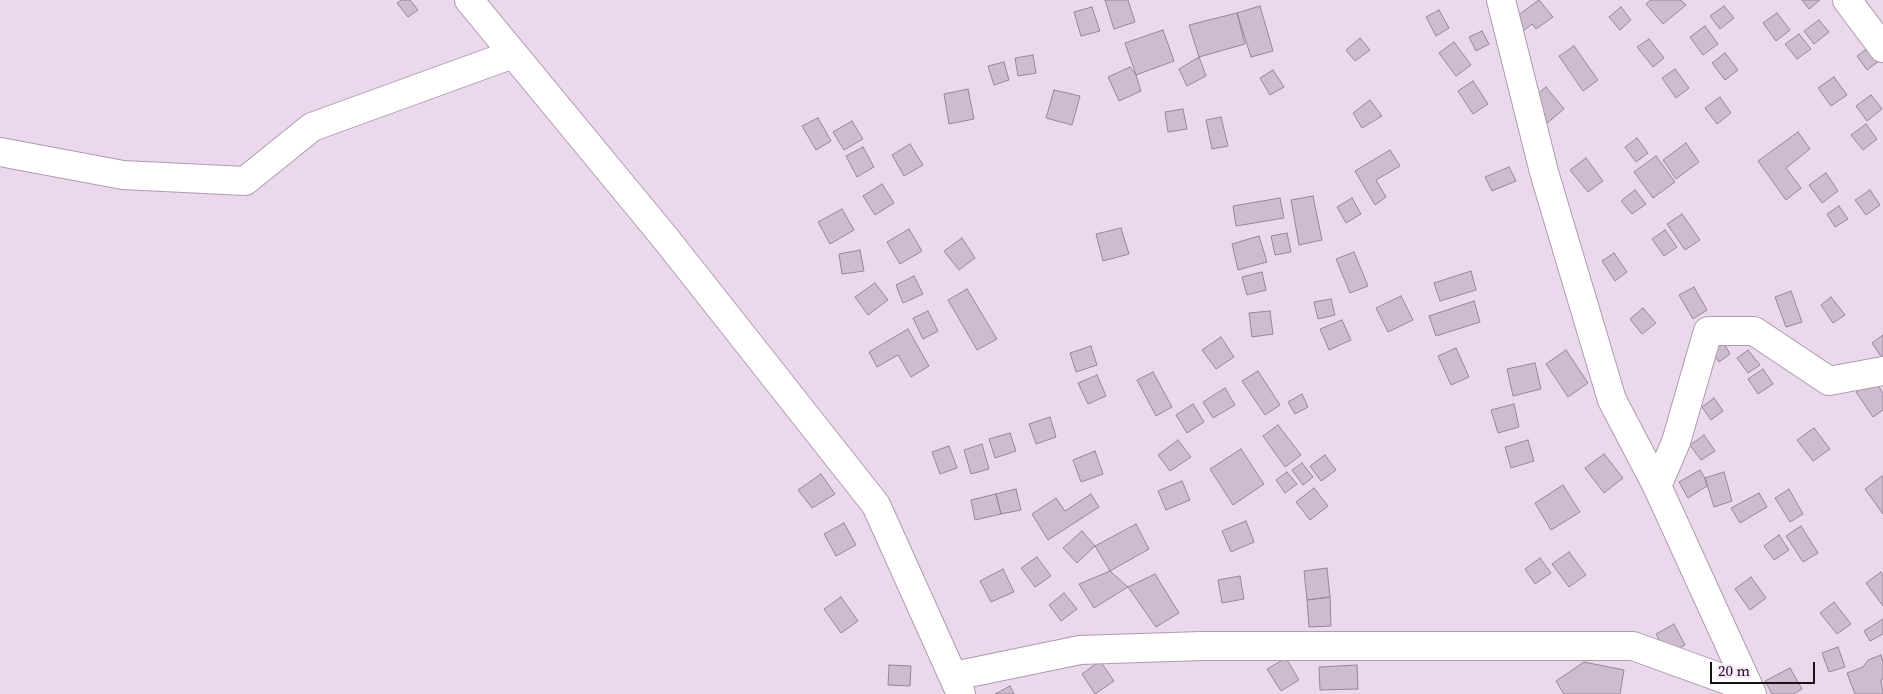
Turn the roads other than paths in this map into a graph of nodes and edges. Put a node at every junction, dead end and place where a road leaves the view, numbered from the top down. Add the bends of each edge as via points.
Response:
1 (470, 0) edge
2 (1501, 0) edge
3 (1847, 0) edge
4 (1883, 48) edge
5 (513, 54) junction
6 (0, 152) edge
7 (1883, 371) edge
8 (1657, 486) junction
9 (957, 685) edge
10 (1750, 691) edge

1 - 5 street
2 - 8 street via 1544,172 1612,400
3 - 4 street
5 - 6 street via 312,127 245,181 124,175
5 - 9 street via 666,239 876,505
7 - 8 street via 1829,381 1754,331 1708,331 1676,442
8 - 10 street
9 - 10 street via 1080,650 1202,646 1633,646

